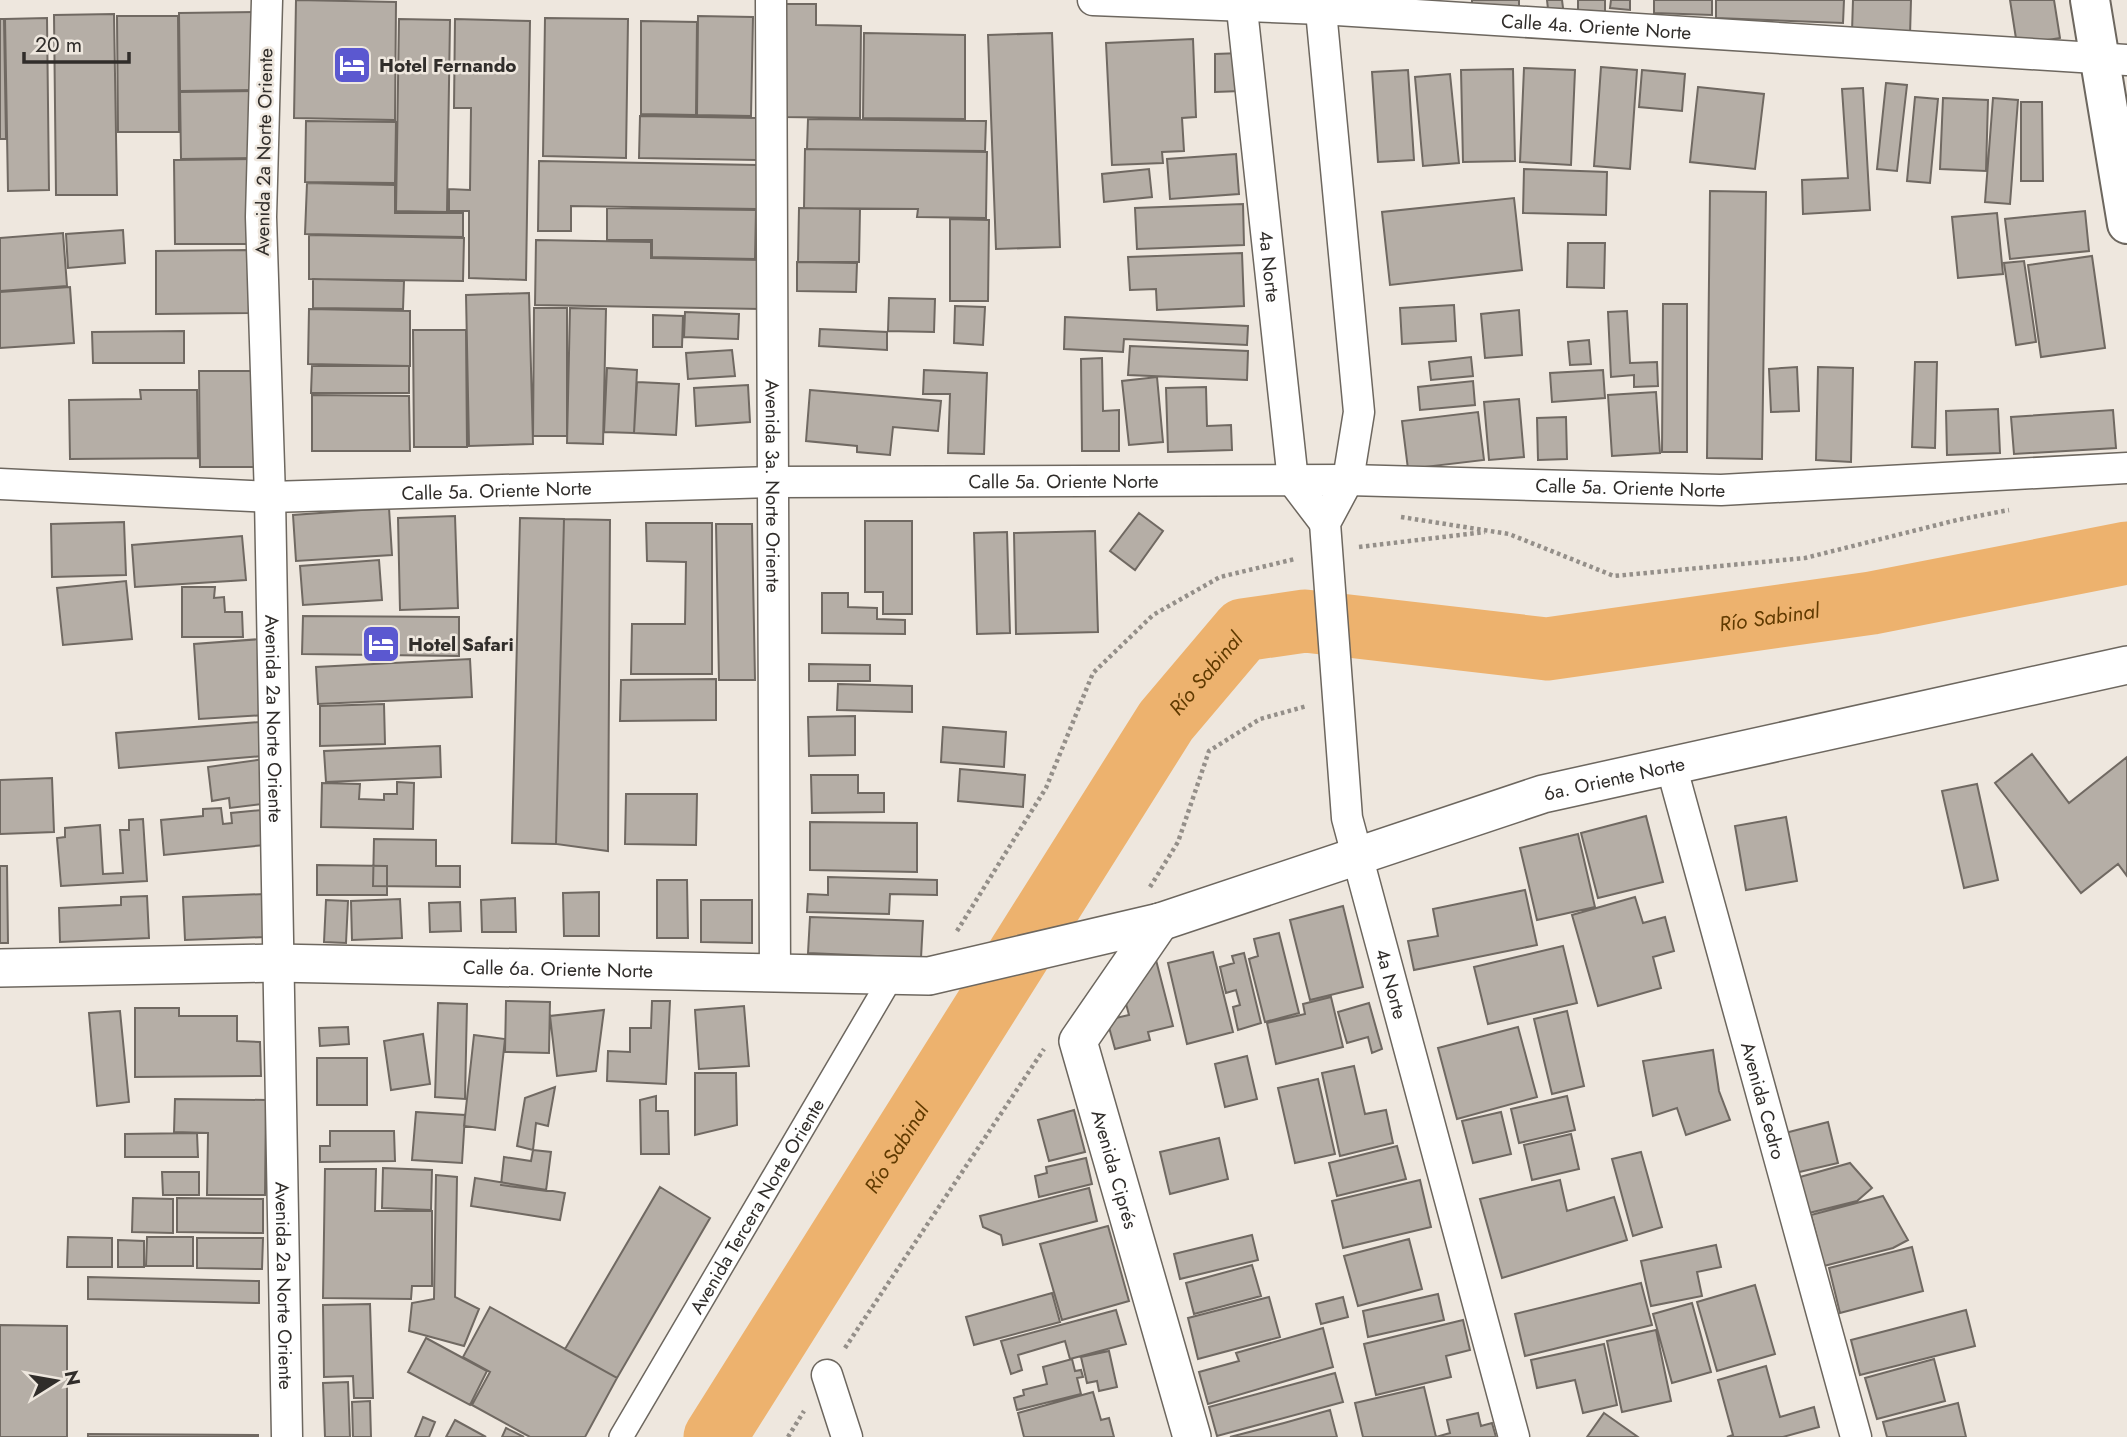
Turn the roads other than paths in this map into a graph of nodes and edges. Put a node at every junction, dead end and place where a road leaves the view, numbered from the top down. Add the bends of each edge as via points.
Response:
1 (267, 0) edge
2 (771, 0) edge
3 (1093, 0) edge
4 (2090, 0) edge
5 (1241, 3) edge
6 (1321, 5) edge
7 (2113, 60) edge
8 (2127, 224) edge
9 (2127, 468) edge
10 (1353, 480) junction
11 (1293, 481) junction
12 (772, 482) junction
13 (0, 484) edge
14 (270, 497) junction
15 (1326, 547) junction
16 (2127, 665) edge
17 (1671, 765) junction
18 (1355, 857) junction
19 (1160, 922) junction
20 (1118, 931) joint
21 (276, 963) junction
22 (0, 968) edge
23 (775, 973) junction
24 (892, 976) junction
25 (827, 1375) road end
26 (287, 1437) edge
27 (621, 1437) edge
28 (847, 1437) edge
29 (1192, 1437) edge
30 (1514, 1437) edge
31 (1856, 1437) edge

1 - 14 street, Avenida 2a Norte Oriente via 261,217
2 - 12 street, Avenida 3a. Norte Oriente
3 - 5 street, Calle 4a. Oriente Norte
4 - 7 main road
5 - 6 street, Calle 4a. Oriente Norte
5 - 11 street, 4a Norte
6 - 7 street, Calle 4a. Oriente Norte
6 - 10 street via 1359,412
7 - 8 main road
9 - 10 street, Calle 5a. Oriente Norte via 1721,490
10 - 11 street, Calle 5a. Oriente Norte
10 - 15 street
11 - 12 street, Calle 5a. Oriente Norte
11 - 15 street
12 - 14 street, Calle 5a. Oriente Norte
12 - 23 street, Avenida 3a. Norte Oriente
13 - 14 street, Calle 5a. Oriente Norte
14 - 21 street, Avenida 2a Norte Oriente
15 - 18 street, 4a Norte via 1347,818
16 - 17 street, 6a. Oriente Norte
17 - 18 street, 6a. Oriente Norte via 1544,794
17 - 31 street, Avenida Cedro
18 - 19 street, 6a. Oriente Norte
18 - 30 street, 4a Norte
19 - 20 street, 6a. Oriente Norte
19 - 29 street, Avenida Ciprés via 1078,1041
20 - 24 street, Calle 6a. Oriente Norte via 940,975
21 - 22 street, Calle 6a. Oriente Norte
21 - 23 street, Calle 6a. Oriente Norte
21 - 26 street, Avenida 2a Norte Oriente
23 - 24 street, Calle 6a. Oriente Norte
24 - 27 street, Avenida Tercera Norte Oriente
25 - 28 street

